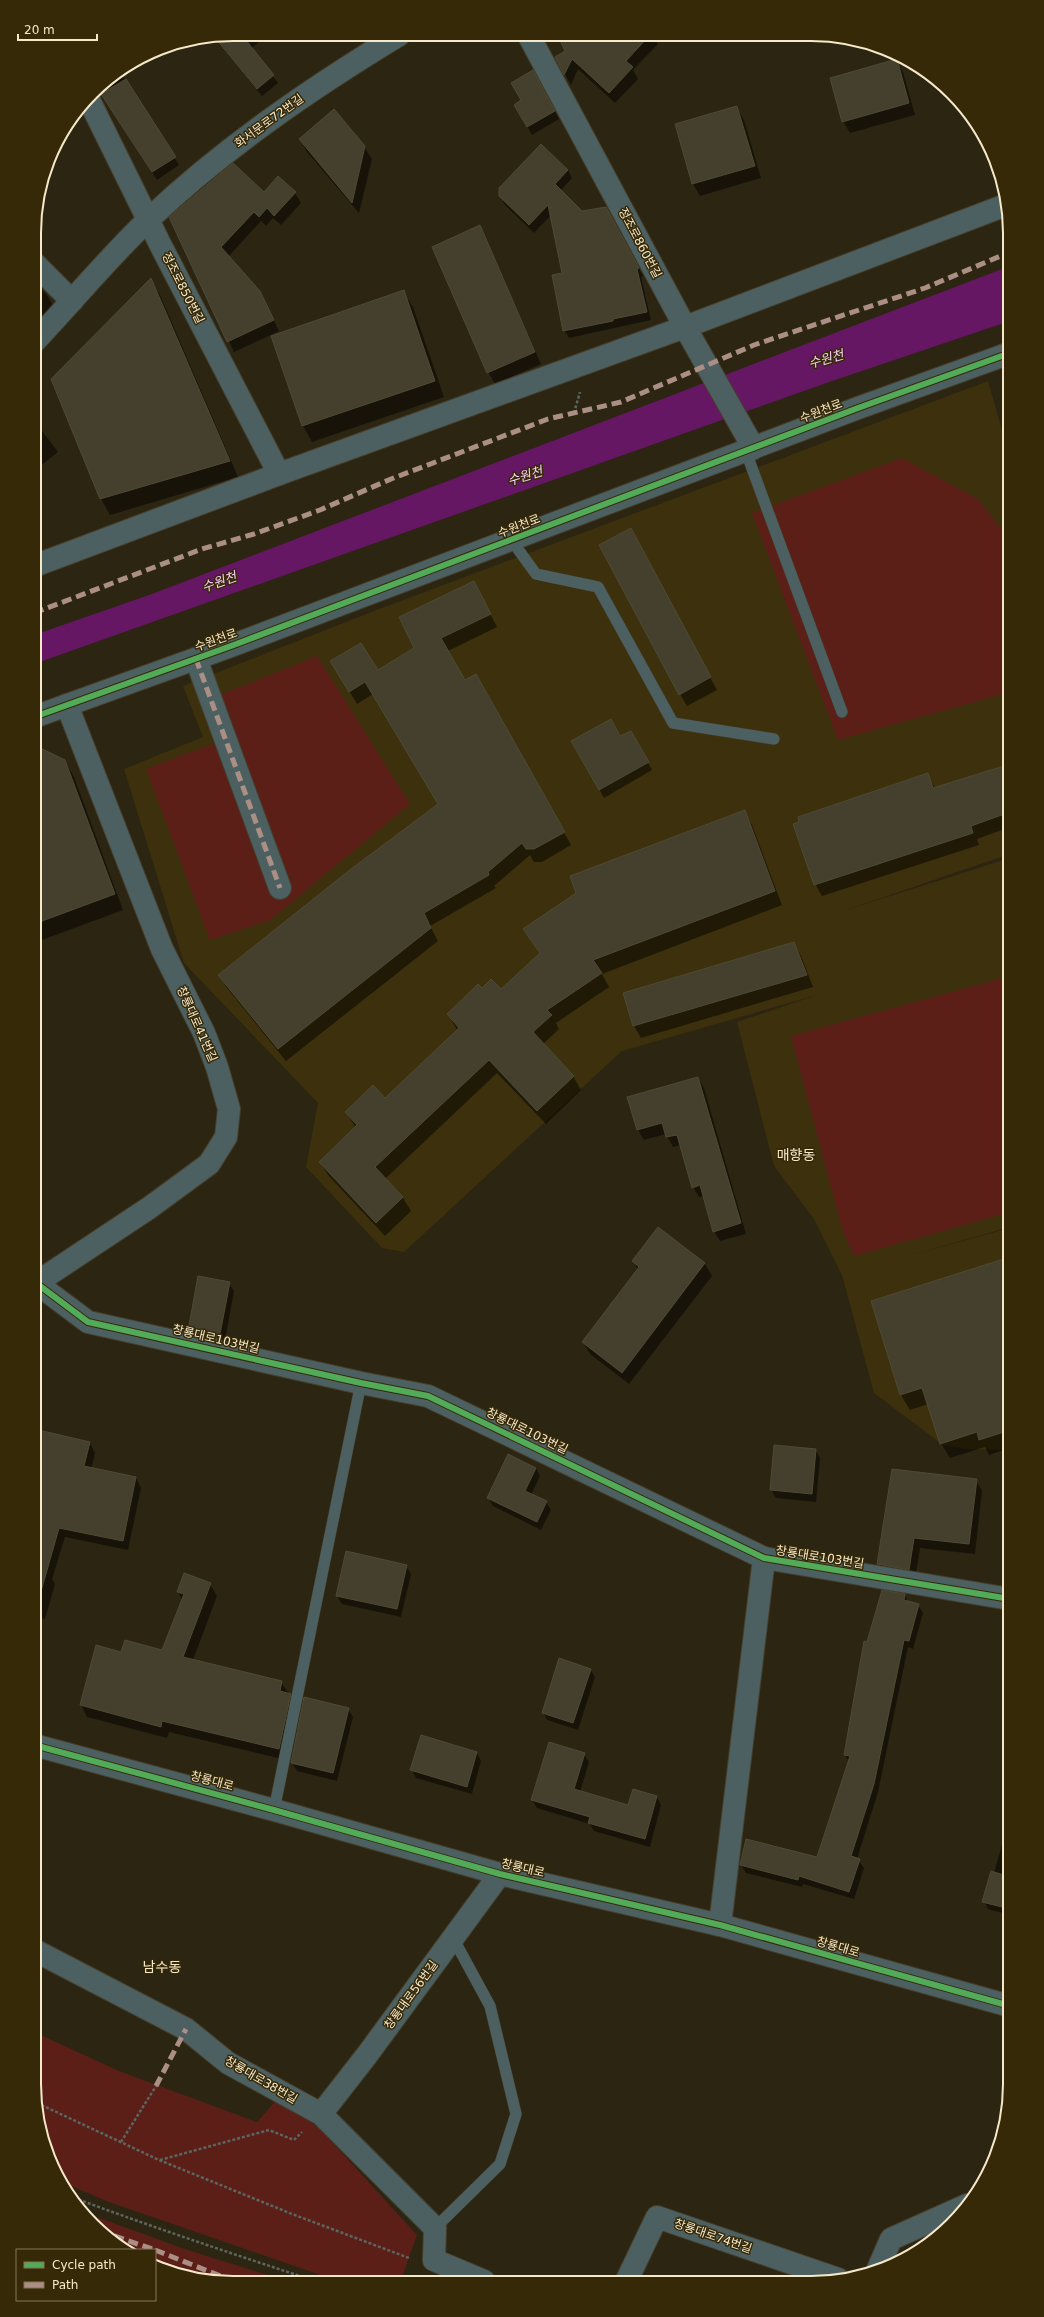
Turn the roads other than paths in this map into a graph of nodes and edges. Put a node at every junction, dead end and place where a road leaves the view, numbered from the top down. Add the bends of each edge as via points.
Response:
1 (389, 41) edge
2 (532, 41) edge
3 (91, 104) edge
4 (1001, 207) edge
5 (148, 220) junction
6 (41, 270) edge
7 (72, 302) junction
8 (685, 327) junction
9 (41, 335) edge
10 (1003, 356) edge
11 (749, 447) junction
12 (279, 474) junction
13 (512, 541) junction
14 (41, 563) edge
15 (196, 659) junction
16 (67, 705) junction
17 (842, 712) dead end
18 (41, 714) edge
19 (774, 739) dead end
20 (280, 888) dead end
21 (41, 1281) edge
22 (41, 1289) edge
23 (361, 1383) junction
24 (764, 1558) junction
25 (1003, 1598) edge
26 (41, 1747) edge
27 (274, 1810) junction
28 (500, 1874) junction
29 (720, 1925) junction
30 (453, 1938) junction
31 (41, 1954) edge
32 (1003, 2004) edge
33 (321, 2114) junction
34 (955, 2211) edge
35 (435, 2228) junction
36 (881, 2262) edge
37 (827, 2275) edge
38 (472, 2276) edge
39 (629, 2276) edge

1 - 5 street, 화서문로72번길 via 328,78 234,146
2 - 8 street, 정조로860번길
3 - 5 street, 정조로850번길
4 - 8 street
5 - 7 street, 화서문로72번길
5 - 12 street, 정조로850번길
6 - 7 street
7 - 9 street, 화서문로72번길
8 - 11 street, 정조로860번길
8 - 12 street
10 - 11 street, 수원천로
11 - 13 street, 수원천로
11 - 17 lane
12 - 14 street
13 - 15 street, 수원천로
13 - 19 lane via 536,574 598,587 673,723
15 - 16 street, 수원천로
15 - 20 street
16 - 18 street, 수원천로
16 - 21 street, 창룡대로41번길 via 162,949 204,1033 230,1109 226,1137 209,1164
22 - 23 street, 창룡대로103번길 via 88,1322
23 - 24 street, 창룡대로103번길 via 428,1396
23 - 27 lane
24 - 25 street, 창룡대로103번길
24 - 29 street
26 - 27 street, 창룡대로
27 - 28 street, 창룡대로
28 - 29 street, 창룡대로
28 - 30 street, 창룡대로56번길
29 - 32 street, 창룡대로
30 - 33 street, 창룡대로56번길
30 - 35 lane via 490,2006 516,2114 500,2164
31 - 33 street, 창룡대로38번길 via 186,2029 228,2063
33 - 35 street, 창룡대로38번길
34 - 36 street via 891,2239
35 - 38 street via 434,2260
37 - 39 street, 창룡대로74번길 via 657,2217

